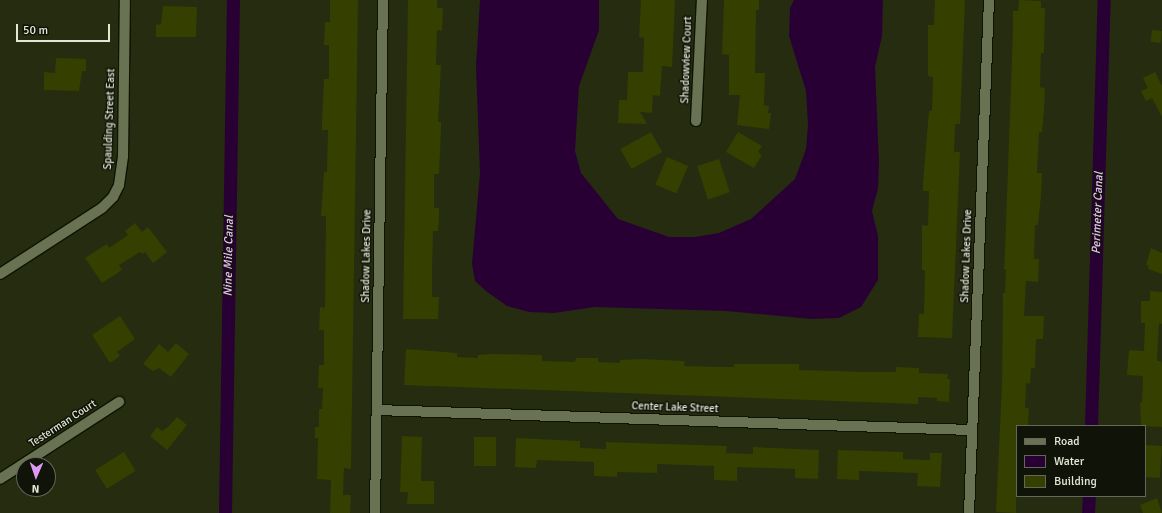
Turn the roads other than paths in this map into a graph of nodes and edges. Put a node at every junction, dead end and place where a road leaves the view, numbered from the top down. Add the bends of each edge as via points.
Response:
1 (125, 0) edge
2 (384, 0) edge
3 (702, 0) edge
4 (989, 0) edge
5 (696, 121) dead end
6 (0, 274) edge
7 (118, 402) dead end
8 (377, 410) junction
9 (972, 430) junction
10 (0, 479) edge
11 (375, 513) edge
12 (969, 513) edge

1 - 6 street, Spaulding Street East via 123,156 119,185 113,197 102,208
2 - 8 street, Shadow Lakes Drive
3 - 5 street, Shadowview Court
4 - 9 street, Shadow Lakes Drive
7 - 10 street, Testerman Court
8 - 9 street, Center Lake Street
8 - 11 street, Shadow Lakes Drive
9 - 12 street, Shadow Lakes Drive

